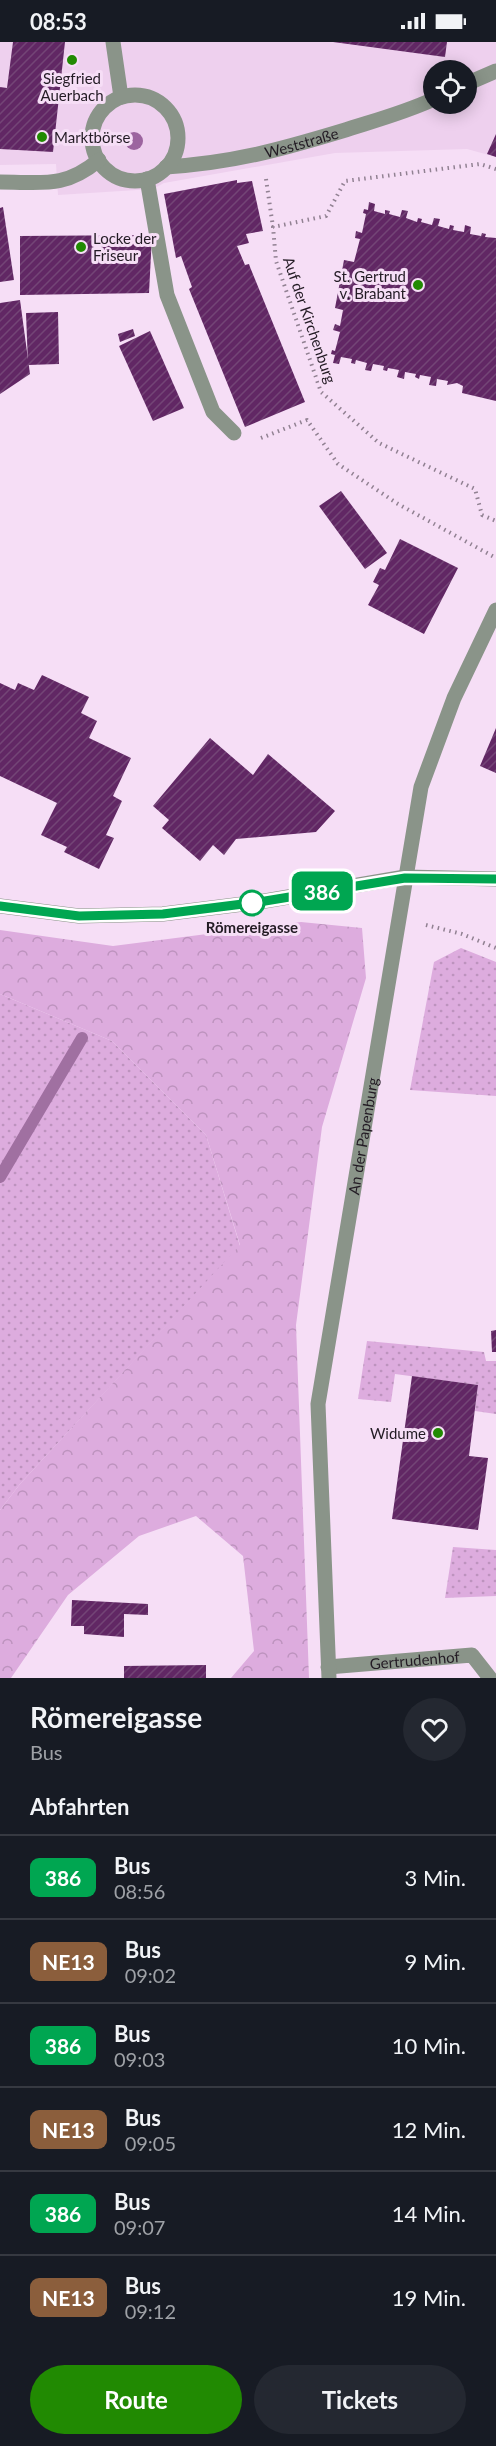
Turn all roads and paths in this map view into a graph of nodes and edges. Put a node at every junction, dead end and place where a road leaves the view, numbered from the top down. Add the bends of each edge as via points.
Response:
1 (113, 42) edge
2 (496, 71) edge
3 (477, 79) edge
4 (121, 97) junction
5 (423, 104) edge
6 (263, 155) junction
7 (99, 160) junction
8 (166, 167) junction
9 (496, 169) edge
10 (147, 179) junction
11 (0, 182) edge
12 (273, 227) junction
13 (234, 433) joint
14 (496, 521) edge
15 (496, 558) edge
16 (496, 610) edge
17 (405, 878) junction
18 (496, 879) edge
19 (0, 906) edge
20 (400, 919) junction
21 (496, 948) edge
22 (329, 1672) edge
23 (490, 1678) edge

1 - 4 street
2 - 3 street
4 - 7 street via 105,108 95,124 93,143
4 - 8 street via 149,97 171,114 178,142
5 - 6 street, Weststraße
6 - 8 street, Weststraße
6 - 12 path, Auf der Kirchenburg
7 - 10 street via 120,177
7 - 11 street via 81,175 58,183
8 - 10 street, Weststraße
9 - 12 path via 480,164 345,181 326,216
10 - 13 street via 167,295 213,412
12 - 14 path, Auf der Kirchenburg via 276,261 321,392 379,443 475,489 482,514
13 - 15 path via 240,447 307,420 338,464 398,504
16 - 17 street, An der Papenburg via 454,698 421,787
17 - 18 street
17 - 19 street via 163,914 79,916
17 - 20 street, An der Papenburg
20 - 21 path via 462,934
20 - 22 street, An der Papenburg via 318,1404
22 - 23 street, Gertrudenhof via 472,1655

